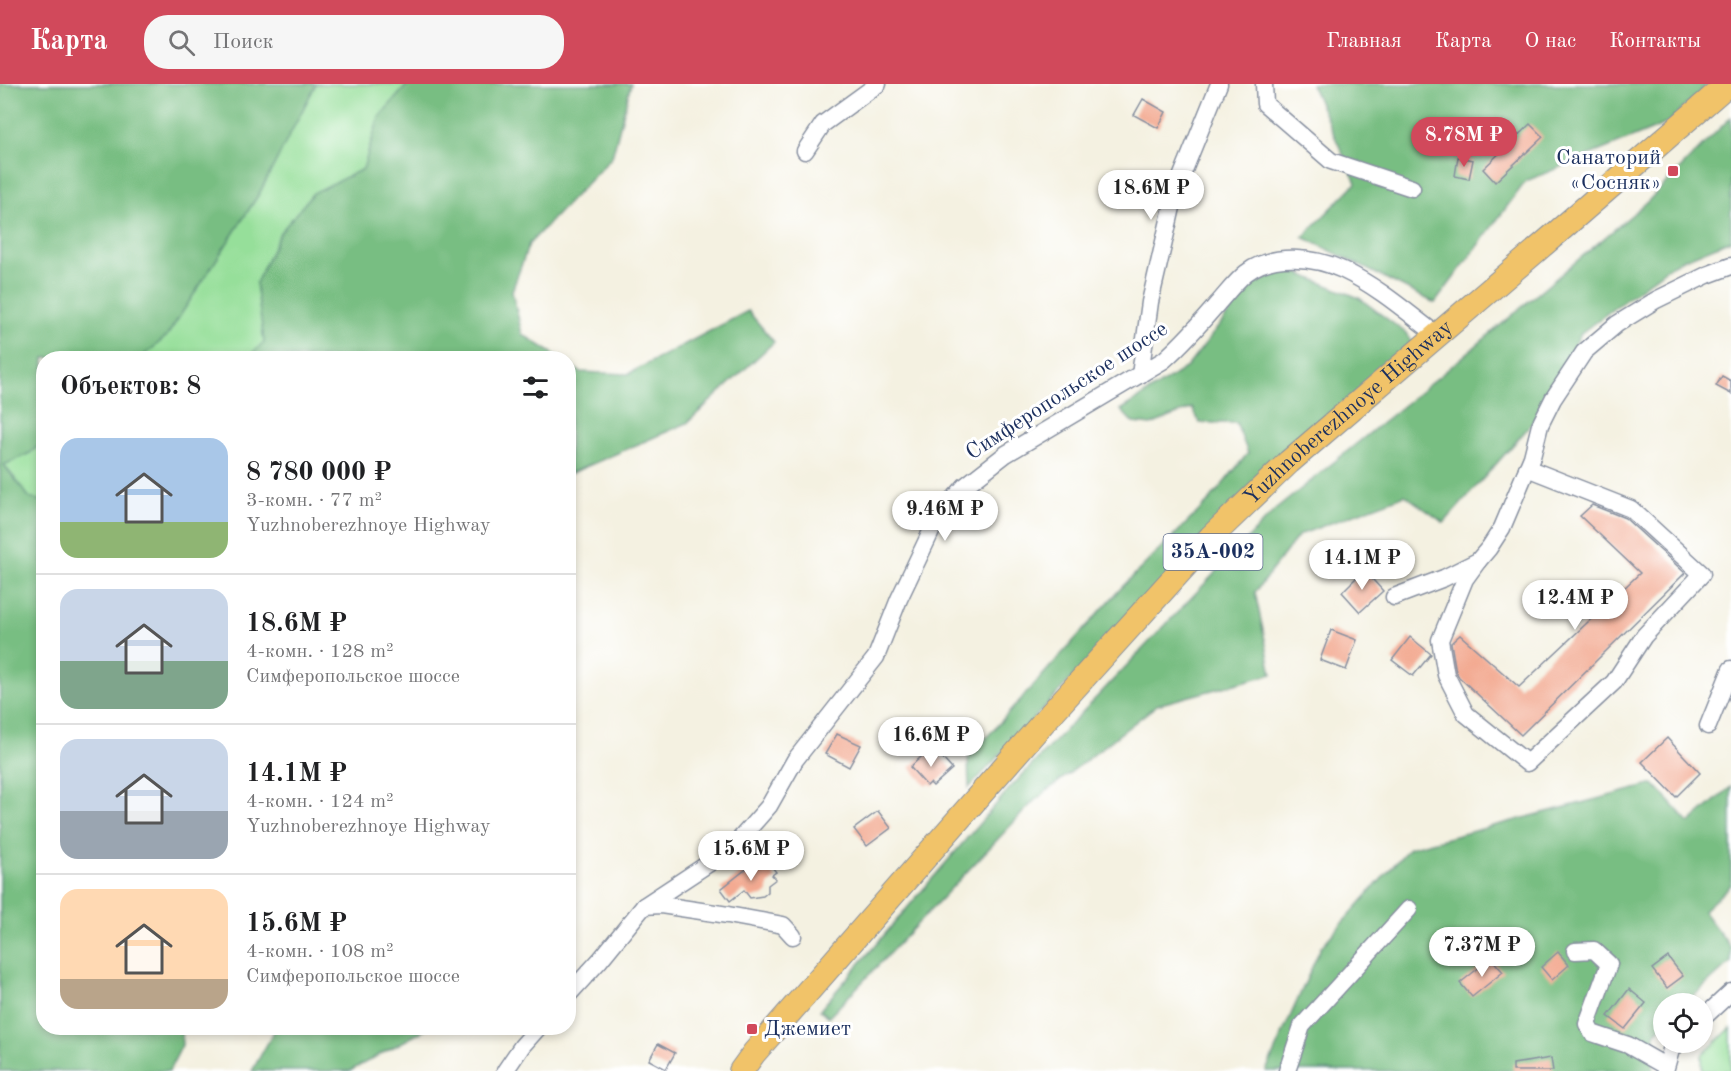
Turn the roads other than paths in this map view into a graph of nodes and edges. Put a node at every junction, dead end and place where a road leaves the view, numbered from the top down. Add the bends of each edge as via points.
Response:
1 (878, 84) edge
2 (1219, 84) edge
3 (1263, 84) edge
4 (1728, 84) edge
5 (1731, 96) edge
6 (805, 150) dead end
7 (1412, 188) dead end
8 (1731, 266) edge
9 (1437, 335) junction
10 (1140, 375) junction
11 (1527, 468) junction
12 (1478, 561) junction
13 (1394, 597) dead end
14 (1731, 669) edge
15 (1708, 726) dead end
16 (644, 906) junction
17 (1409, 909) dead end
18 (793, 936) dead end
19 (1575, 951) dead end
20 (576, 986) edge
21 (1731, 992) edge
22 (1713, 1009) edge
23 (532, 1035) edge
24 (1670, 1053) edge
25 (1665, 1068) edge
26 (504, 1071) edge
27 (741, 1071) edge
28 (757, 1071) edge
29 (1287, 1071) edge

1 - 6 street via 823,124
2 - 10 street via 1176,190 1150,302
3 - 7 street via 1265,104 1332,160
4 - 9 highway, Yuzhnoberezhnoye Highway / 35А-002
5 - 28 highway, Yuzhnoberezhnoye Highway / 35А-002 via 1569,240 1296,472 1218,546 1054,726
8 - 11 street via 1656,300 1617,324 1584,352 1539,425
9 - 10 street, Симферопольское шоссе via 1342,269 1286,258 1247,272 1186,341
9 - 27 highway, Yuzhnoberezhnoye Highway / 35А-002 via 1289,462 1211,537 759,1046
10 - 16 street, Симферопольское шоссе via 1006,454 965,486 938,517 876,657 795,760 769,806 732,848
11 - 12 street via 1502,528
11 - 12 street via 1631,509 1702,574 1644,636 1614,682 1527,763 1466,714 1446,675 1440,640 1465,579
12 - 13 street
14 - 15 street
16 - 18 street via 783,925
16 - 20 street, Симферопольское шоссе
17 - 29 street via 1302,1026
19 - 25 street via 1594,950 1609,964 1587,1024 1592,1033 1628,1045
21 - 22 street
23 - 26 street
24 - 25 street

